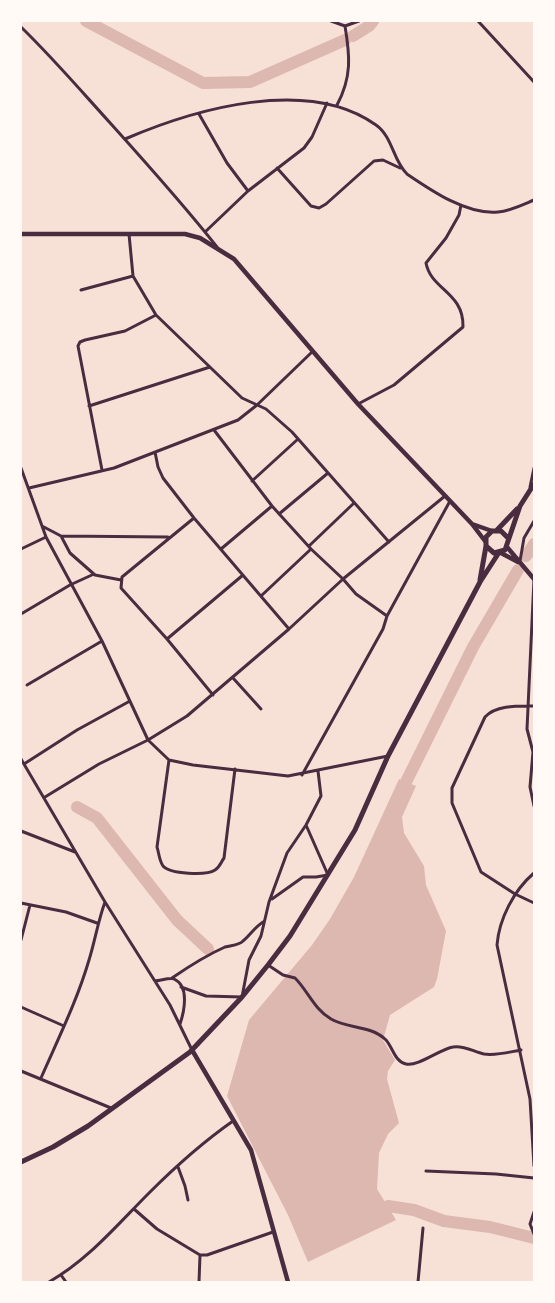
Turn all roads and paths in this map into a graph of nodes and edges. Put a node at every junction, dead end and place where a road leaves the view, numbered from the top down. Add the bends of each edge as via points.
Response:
1 (331, 21) edge
2 (359, 21) edge
3 (478, 21) edge
4 (345, 26) junction
5 (21, 27) edge
6 (534, 82) edge
7 (327, 103) junction
8 (337, 105) junction
9 (199, 114) junction
10 (125, 140) junction
11 (277, 168) junction
12 (400, 168) junction
13 (248, 191) junction
14 (534, 200) edge
15 (461, 205) junction
16 (205, 232) junction
17 (129, 233) junction
18 (21, 234) edge
19 (217, 247) junction
20 (133, 276) junction
21 (81, 290) dead end
22 (156, 315) junction
23 (314, 350) junction
24 (210, 367) junction
25 (358, 404) junction
26 (257, 405) junction
27 (89, 406) junction
28 (214, 430) junction
29 (298, 439) junction
30 (155, 452) junction
31 (21, 468) edge
32 (534, 468) edge
33 (102, 470) junction
34 (328, 473) junction
35 (252, 481) junction
36 (534, 484) edge
37 (28, 488) junction
38 (529, 491) junction
39 (445, 495) junction
40 (450, 501) junction
41 (354, 502) junction
42 (272, 506) junction
43 (520, 506) junction
44 (279, 514) junction
45 (194, 518) junction
46 (534, 521) edge
47 (472, 524) junction
48 (42, 525) junction
49 (495, 530) junction
50 (61, 536) junction
51 (46, 537) junction
52 (170, 537) junction
53 (508, 538) junction
54 (389, 542) junction
55 (485, 544) junction
56 (310, 547) junction
57 (507, 547) junction
58 (21, 549) edge
59 (221, 549) junction
60 (500, 553) junction
61 (520, 563) junction
62 (94, 574) junction
63 (243, 575) junction
64 (121, 579) junction
65 (344, 579) junction
66 (534, 579) edge
67 (480, 582) junction
68 (70, 585) junction
69 (261, 596) junction
70 (21, 614) edge
71 (387, 616) junction
72 (289, 629) junction
73 (167, 639) junction
74 (102, 641) junction
75 (233, 678) junction
76 (27, 685) dead end
77 (213, 695) junction
78 (130, 701) junction
79 (529, 706) junction
80 (534, 706) edge
81 (261, 709) dead end
82 (148, 740) junction
83 (388, 756) junction
84 (21, 759) edge
85 (169, 760) junction
86 (24, 764) junction
87 (236, 769) junction
88 (318, 771) junction
89 (302, 775) junction
90 (45, 798) junction
91 (534, 806) edge
92 (306, 825) junction
93 (21, 831) edge
94 (76, 852) junction
95 (534, 873) edge
96 (328, 874) junction
97 (515, 894) junction
98 (105, 902) junction
99 (269, 902) junction
100 (21, 903) edge
101 (534, 903) edge
102 (30, 905) junction
103 (264, 922) junction
104 (97, 923) junction
105 (21, 939) edge
106 (268, 965) junction
107 (172, 978) junction
108 (155, 981) junction
109 (182, 987) junction
110 (242, 997) junction
111 (21, 1007) edge
112 (180, 1024) junction
113 (64, 1026) junction
114 (192, 1050) junction
115 (521, 1050) junction
116 (21, 1071) edge
117 (41, 1078) junction
118 (532, 1099) edge
119 (113, 1108) junction
120 (233, 1120) junction
121 (533, 1143) edge
122 (534, 1154) edge
123 (21, 1162) edge
124 (534, 1166) edge
125 (178, 1167) junction
126 (426, 1171) dead end
127 (534, 1178) edge
128 (188, 1200) dead end
129 (134, 1209) junction
130 (534, 1212) edge
131 (423, 1228) dead end
132 (273, 1232) junction
133 (534, 1234) edge
134 (200, 1256) junction
135 (61, 1275) junction
136 (49, 1282) edge
137 (66, 1282) edge
138 (199, 1282) edge
139 (288, 1282) edge
140 (418, 1282) edge

1 - 4 street
2 - 4 street
3 - 6 street
4 - 8 street via 349,69
5 - 10 street
7 - 8 street
7 - 9 street via 261,101
7 - 11 street via 309,144
8 - 12 street via 378,126 390,142
9 - 10 street
9 - 13 street
10 - 16 street
11 - 12 street via 311,206 319,208 374,161 383,160
11 - 13 street
12 - 15 street
13 - 16 street
14 - 15 street via 501,212
15 - 25 street via 446,238 426,264 431,275 458,303 464,316 463,327 394,384
16 - 19 street
17 - 18 street
17 - 19 street via 185,234
17 - 20 street
19 - 23 street via 234,259
20 - 21 street
20 - 22 street
22 - 24 street
22 - 27 street via 125,331 80,342 77,351
23 - 25 street
23 - 26 street
24 - 26 street via 242,398
24 - 27 street
25 - 39 street
26 - 28 street via 243,418
26 - 29 street
27 - 33 street
28 - 30 street
28 - 35 street
29 - 34 street
29 - 35 street
30 - 33 street
30 - 45 street via 164,478
31 - 37 street
32 - 38 street
33 - 37 street
34 - 41 street
34 - 44 street
35 - 42 street
36 - 38 highway
37 - 48 street
38 - 43 highway
39 - 40 street
39 - 54 street
40 - 47 street
40 - 71 street
41 - 54 street
41 - 56 street
42 - 44 street
42 - 59 street
43 - 49 highway
43 - 53 highway
44 - 56 street
45 - 52 street
45 - 59 street
46 - 61 street via 524,538
47 - 49 street
47 - 55 street
48 - 50 street
48 - 51 street
49 - 53 highway
49 - 55 highway via 486,537
50 - 52 street
50 - 62 street via 70,553
51 - 58 street
51 - 68 street
52 - 64 street
53 - 57 highway
54 - 65 street
55 - 60 highway via 491,552
55 - 67 highway
56 - 65 street
56 - 69 street
57 - 60 highway
57 - 61 street
59 - 63 street
60 - 61 street
60 - 67 highway
61 - 66 street
62 - 64 street
62 - 68 street
63 - 69 street
63 - 73 street
64 - 73 street via 121,588
65 - 71 street via 356,594
65 - 72 street
66 - 79 street
67 - 83 highway
68 - 70 street
68 - 74 street
69 - 72 street
71 - 89 street
72 - 75 street
73 - 77 street
74 - 76 street
74 - 78 street
75 - 77 street
75 - 81 street
77 - 82 street
78 - 82 street
78 - 86 street
79 - 80 street
79 - 91 street via 527,729 533,752 530,787
79 - 97 street via 500,708 485,717 451,796 481,872
82 - 85 street
82 - 90 street via 99,764
83 - 88 street
83 - 96 highway via 355,830
84 - 86 street
85 - 87 street
85 - 87 street via 158,847 160,860 170,871 204,874 220,866
86 - 90 street
87 - 89 street
88 - 89 street
88 - 92 street via 321,796
90 - 94 street
92 - 96 street
92 - 99 street via 287,853
93 - 94 street
94 - 98 street
95 - 97 street
96 - 99 street via 303,877
96 - 106 highway
97 - 101 street
97 - 115 street via 497,945
98 - 104 street
98 - 108 street
99 - 103 street
100 - 102 street
102 - 104 street
102 - 105 street
103 - 107 street via 237,945 227,946
103 - 110 street via 249,960
104 - 113 street via 89,959
106 - 110 highway
106 - 115 street via 295,978 314,1005 330,1019 363,1027 387,1041 406,1064 413,1065 455,1047 494,1055
107 - 108 street
107 - 109 street
108 - 112 street
109 - 110 street via 206,996
109 - 112 street via 185,1001
110 - 114 highway
111 - 113 street
112 - 114 street
113 - 117 street
114 - 119 highway
114 - 120 street
115 - 118 street
116 - 117 street
117 - 119 street
118 - 121 street
119 - 123 highway via 53,1148
120 - 125 street
120 - 132 street via 251,1150
121 - 122 street
122 - 124 street
125 - 128 street
125 - 129 street
126 - 127 street
129 - 134 street
129 - 135 street
130 - 133 street via 530,1224
131 - 140 street
132 - 134 street
132 - 139 street
134 - 138 street
135 - 136 street
135 - 137 street

